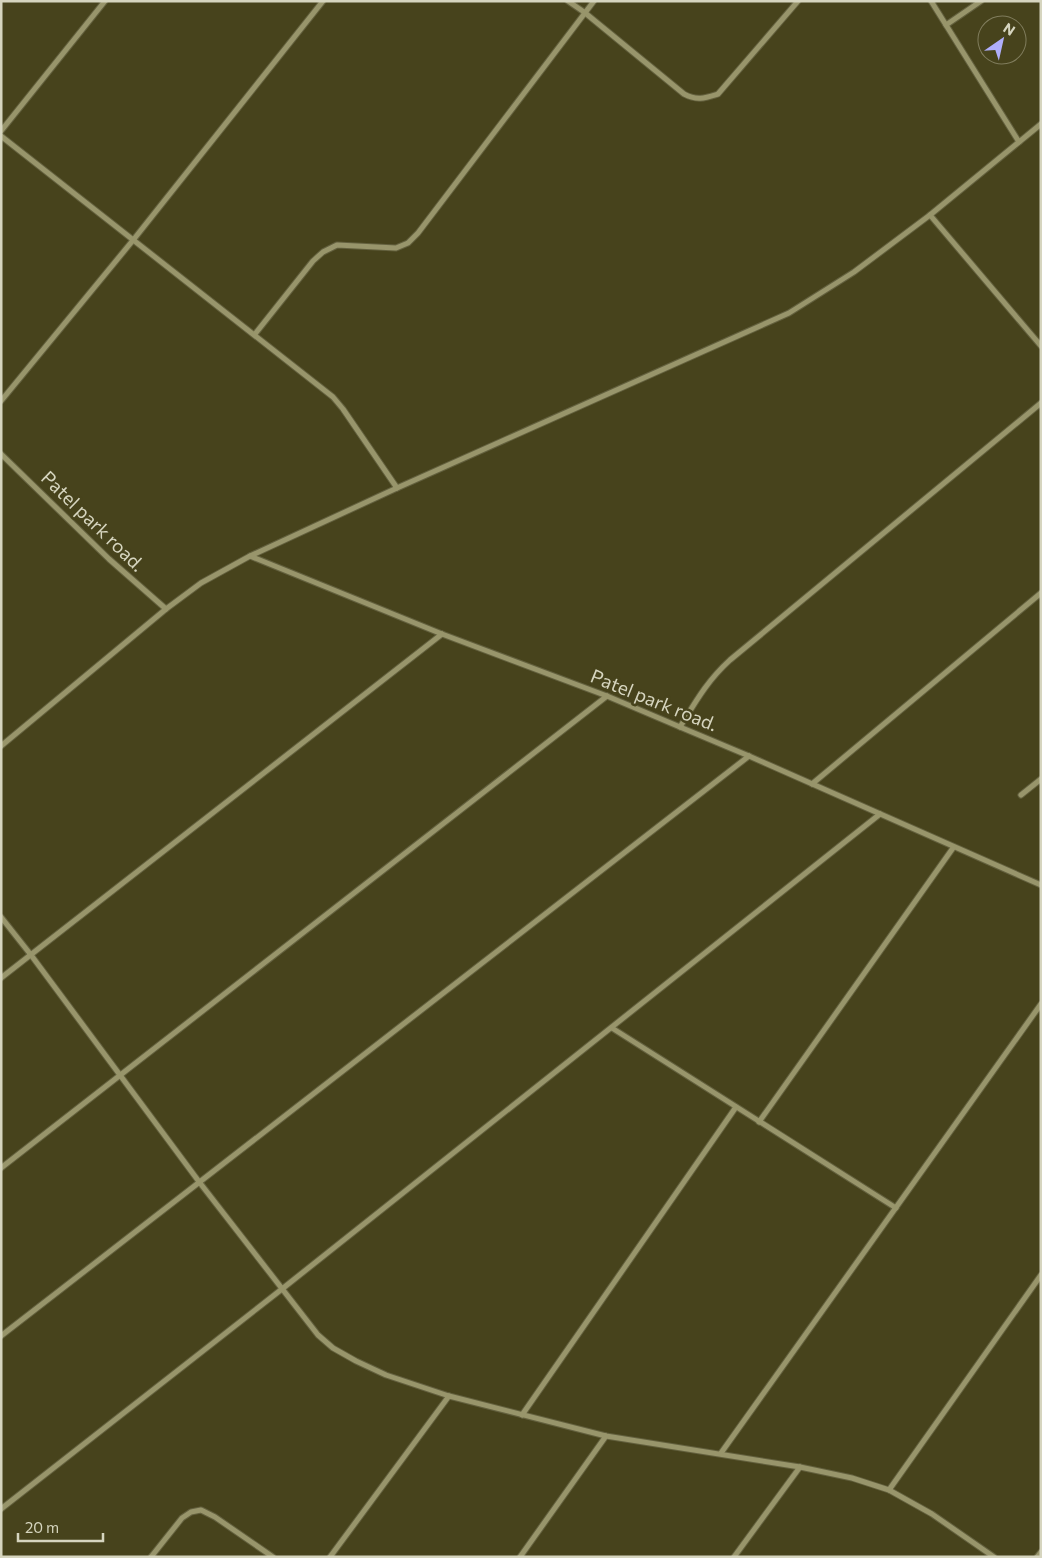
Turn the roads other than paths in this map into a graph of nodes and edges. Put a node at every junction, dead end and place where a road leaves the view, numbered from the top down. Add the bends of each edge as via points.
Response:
1 (105, 1) edge
2 (323, 1) edge
3 (568, 1) edge
4 (594, 1) edge
5 (798, 1) edge
6 (931, 1) edge
7 (980, 1) edge
8 (584, 12) junction
9 (946, 25) junction
10 (1041, 124) edge
11 (1, 131) edge
12 (1, 136) edge
13 (1019, 142) junction
14 (930, 215) junction
15 (134, 239) junction
16 (255, 334) junction
17 (1041, 346) edge
18 (1, 402) edge
19 (1041, 404) edge
20 (1, 454) edge
21 (397, 488) junction
22 (250, 556) junction
23 (1041, 593) edge
24 (166, 609) junction
25 (442, 634) junction
26 (607, 696) junction
27 (680, 727) junction
28 (1, 746) edge
29 (749, 756) junction
30 (1041, 779) edge
31 (812, 784) junction
32 (1021, 795) dead end
33 (880, 814) junction
34 (953, 848) junction
35 (1041, 886) edge
36 (1, 918) edge
37 (31, 955) junction
38 (1, 978) edge
39 (1041, 1004) edge
40 (612, 1028) junction
41 (120, 1075) junction
42 (736, 1107) junction
43 (759, 1122) junction
44 (1, 1168) edge
45 (200, 1183) junction
46 (896, 1208) junction
47 (1041, 1275) edge
48 (282, 1290) junction
49 (1, 1336) edge
50 (449, 1396) junction
51 (522, 1415) junction
52 (606, 1436) junction
53 (721, 1453) junction
54 (800, 1467) junction
55 (888, 1490) junction
56 (1, 1509) edge
57 (1041, 1552) edge
58 (150, 1557) edge
59 (273, 1557) edge
60 (330, 1557) edge
61 (520, 1557) edge
62 (734, 1557) edge
63 (994, 1557) edge
64 (1037, 1557) edge

1 - 11 street
2 - 15 street
3 - 8 street
4 - 8 street
5 - 8 street via 718,94 702,99 684,94
6 - 9 street
7 - 9 street
8 - 16 street via 408,243 396,248 336,245 323,252
9 - 13 street
10 - 13 street
12 - 15 street
13 - 14 street
14 - 17 street
14 - 21 street via 854,272 789,313
15 - 16 street
15 - 18 street
16 - 21 street via 333,397
19 - 27 street via 715,674
20 - 24 street, Patel park road. via 109,559
21 - 22 street
22 - 24 street via 201,583
22 - 25 street, Patel park road.
23 - 31 street
24 - 28 street
25 - 26 street, Patel park road.
25 - 37 street
26 - 27 street, Patel park road.
26 - 41 street
27 - 29 street, Patel park road.
29 - 31 street, Patel park road.
29 - 45 street
30 - 32 street
31 - 33 street, Patel park road.
33 - 34 street, Patel park road.
33 - 40 street
34 - 35 street, Patel park road.
34 - 43 street
36 - 37 street
37 - 38 street
37 - 41 street
39 - 46 street
40 - 42 street
40 - 48 street
41 - 44 street
41 - 45 street
42 - 43 street
42 - 51 street
43 - 46 street
45 - 48 street
45 - 49 street
46 - 53 street
47 - 55 street
48 - 50 street via 318,1335 334,1348 386,1375
48 - 56 street
50 - 51 street
50 - 60 street
51 - 52 street
52 - 53 street
52 - 61 street
53 - 54 street
54 - 55 street via 852,1478
54 - 62 street
55 - 63 street via 932,1514
57 - 64 street
58 - 59 street via 182,1518 201,1510

